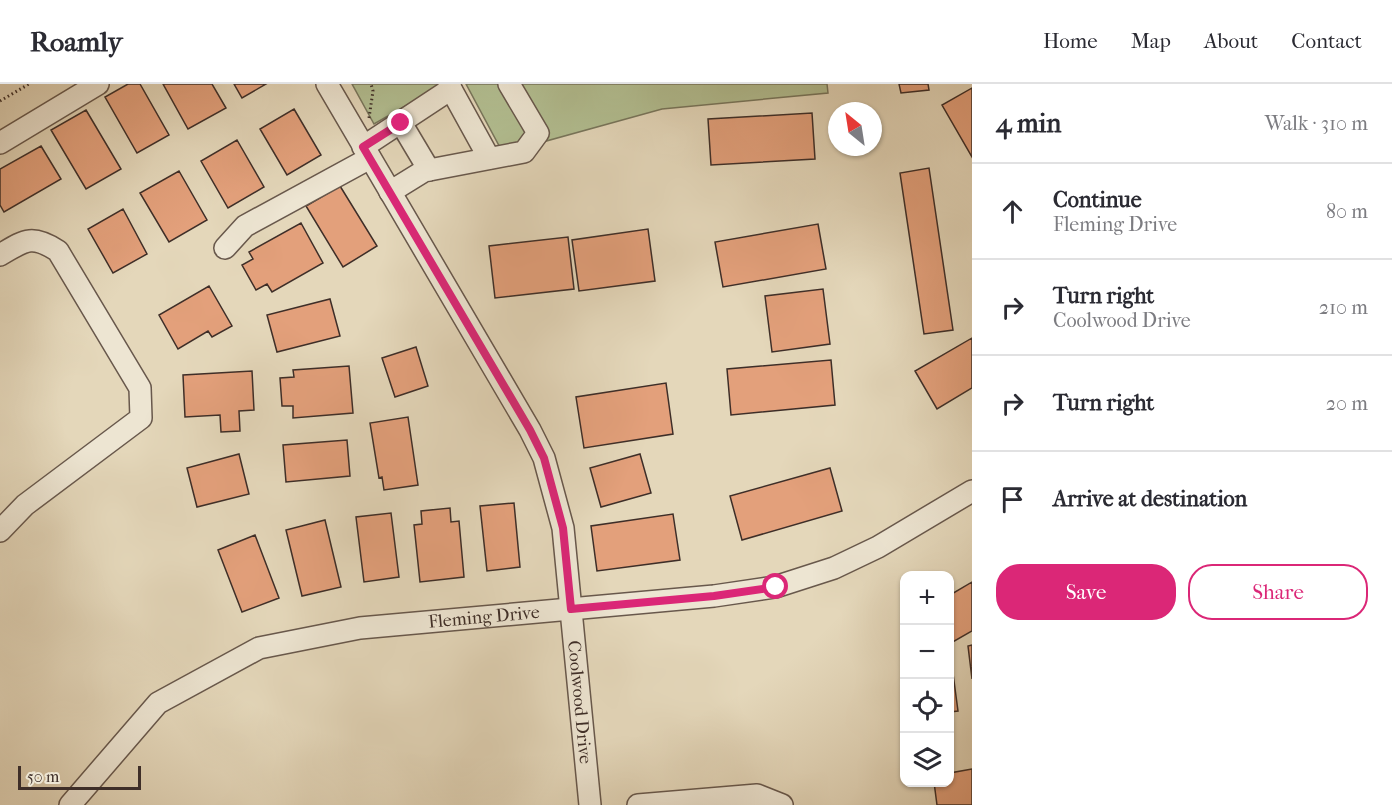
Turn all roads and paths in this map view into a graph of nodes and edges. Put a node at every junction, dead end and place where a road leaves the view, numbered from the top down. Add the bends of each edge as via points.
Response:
1 (29, 84) edge
2 (98, 84) edge
3 (327, 84) edge
4 (509, 84) edge
5 (450, 86) edge
6 (0, 101) edge
7 (401, 123) junction
8 (0, 142) edge
9 (367, 153) junction
10 (489, 158) junction
11 (429, 170) junction
12 (390, 192) junction
13 (225, 248) dead end
14 (0, 255) edge
15 (972, 492) edge
16 (0, 531) edge
17 (571, 609) junction
18 (70, 805) edge
19 (590, 805) edge
20 (638, 805) edge
21 (782, 805) edge

1 - 6 path
2 - 8 street
3 - 9 street, Coolwood Drive
4 - 10 street via 538,133 524,152
5 - 7 street
5 - 10 street
7 - 9 street
7 - 11 street
9 - 12 street, Coolwood Drive
9 - 13 street via 245,226
10 - 11 street
11 - 12 street
12 - 17 street, Coolwood Drive via 544,458 563,528
14 - 16 street via 22,242 43,241 58,250 140,388 141,418 25,505
15 - 17 street, Fleming Drive via 878,547 834,568 776,587
17 - 18 street, Fleming Drive via 360,628 260,648 158,704
17 - 19 street, Coolwood Drive
20 - 21 street via 757,795

